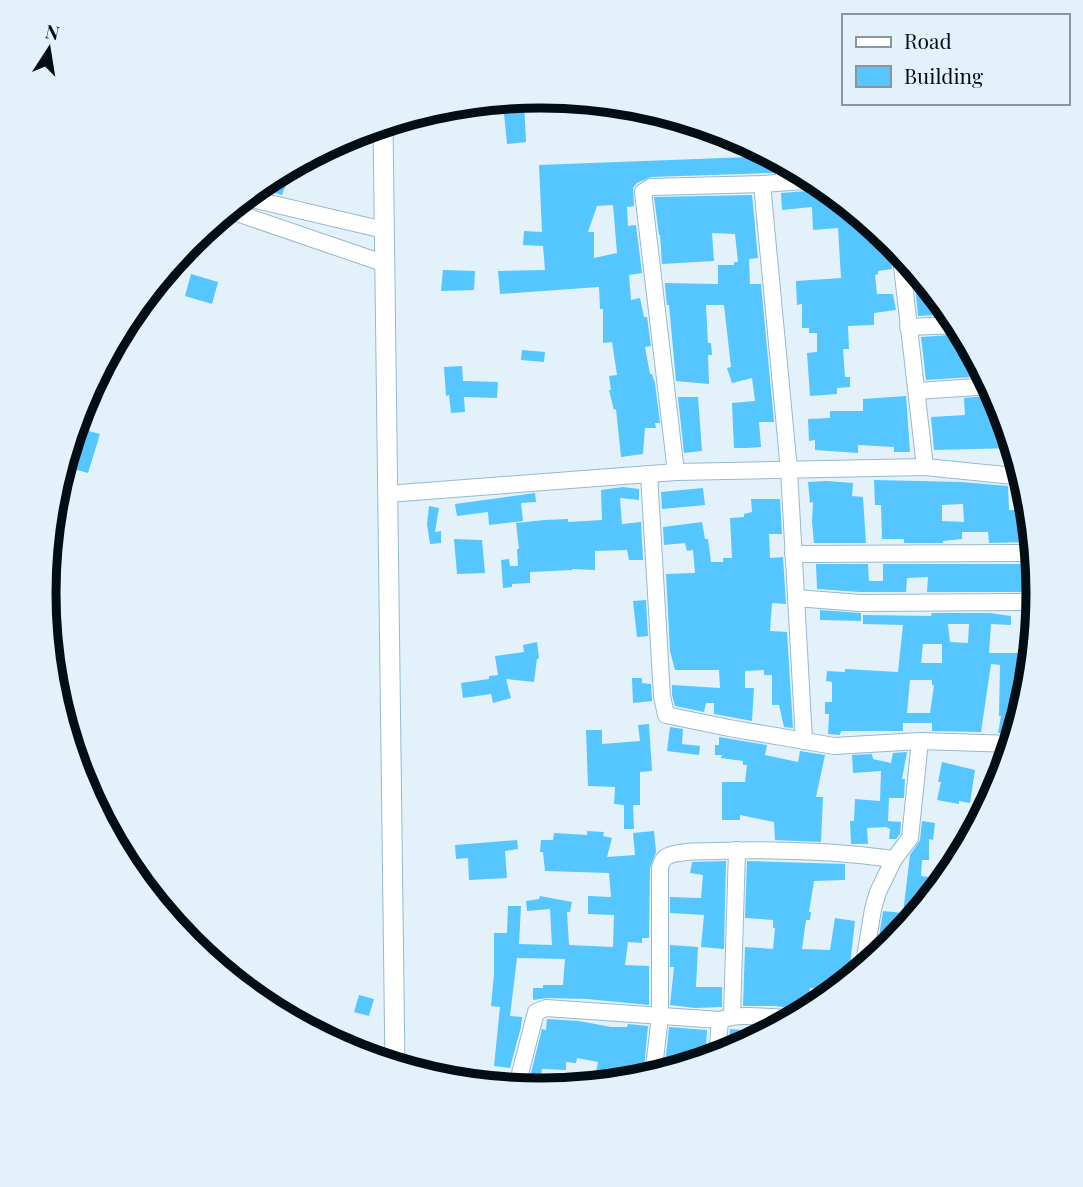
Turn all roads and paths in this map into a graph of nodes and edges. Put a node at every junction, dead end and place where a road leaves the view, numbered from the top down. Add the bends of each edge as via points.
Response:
1 (383, 135) edge
2 (784, 173) edge
3 (797, 181) edge
4 (783, 182) junction
5 (762, 184) junction
6 (257, 200) edge
7 (239, 214) edge
8 (384, 230) junction
9 (383, 263) junction
10 (908, 274) edge
11 (946, 326) edge
12 (908, 327) junction
13 (980, 387) edge
14 (917, 391) junction
15 (925, 467) junction
16 (789, 470) junction
17 (677, 471) junction
18 (649, 474) junction
19 (1012, 476) edge
20 (387, 494) junction
21 (1025, 553) edge
22 (793, 554) junction
23 (796, 598) junction
24 (1027, 602) edge
25 (804, 741) junction
26 (920, 741) junction
27 (1003, 744) edge
28 (737, 850) junction
29 (894, 859) junction
30 (865, 956) edge
31 (660, 1016) junction
32 (726, 1018) junction
33 (777, 1018) edge
34 (720, 1045) edge
35 (395, 1056) edge
36 (654, 1065) edge
37 (519, 1078) edge

1 - 8 main road
2 - 4 street
3 - 4 street
4 - 5 street
5 - 16 street
5 - 17 street via 651,187 643,192
6 - 8 street
7 - 9 street
8 - 9 main road
9 - 20 main road
10 - 12 street
11 - 12 street
12 - 14 street
13 - 14 street
14 - 15 street
15 - 16 street
15 - 19 street
16 - 17 street
16 - 22 street
17 - 18 street
18 - 20 street
18 - 25 street via 666,715
20 - 35 main road
21 - 22 street
22 - 23 street
23 - 24 street via 860,603
23 - 25 street
25 - 26 street via 834,746
26 - 27 street
26 - 29 street via 910,838
28 - 29 street via 837,851
28 - 31 street via 684,853 662,861
28 - 32 street
29 - 30 street via 873,909
31 - 32 street
31 - 36 street
31 - 37 street via 557,1008 536,1012
32 - 33 street
32 - 34 street

